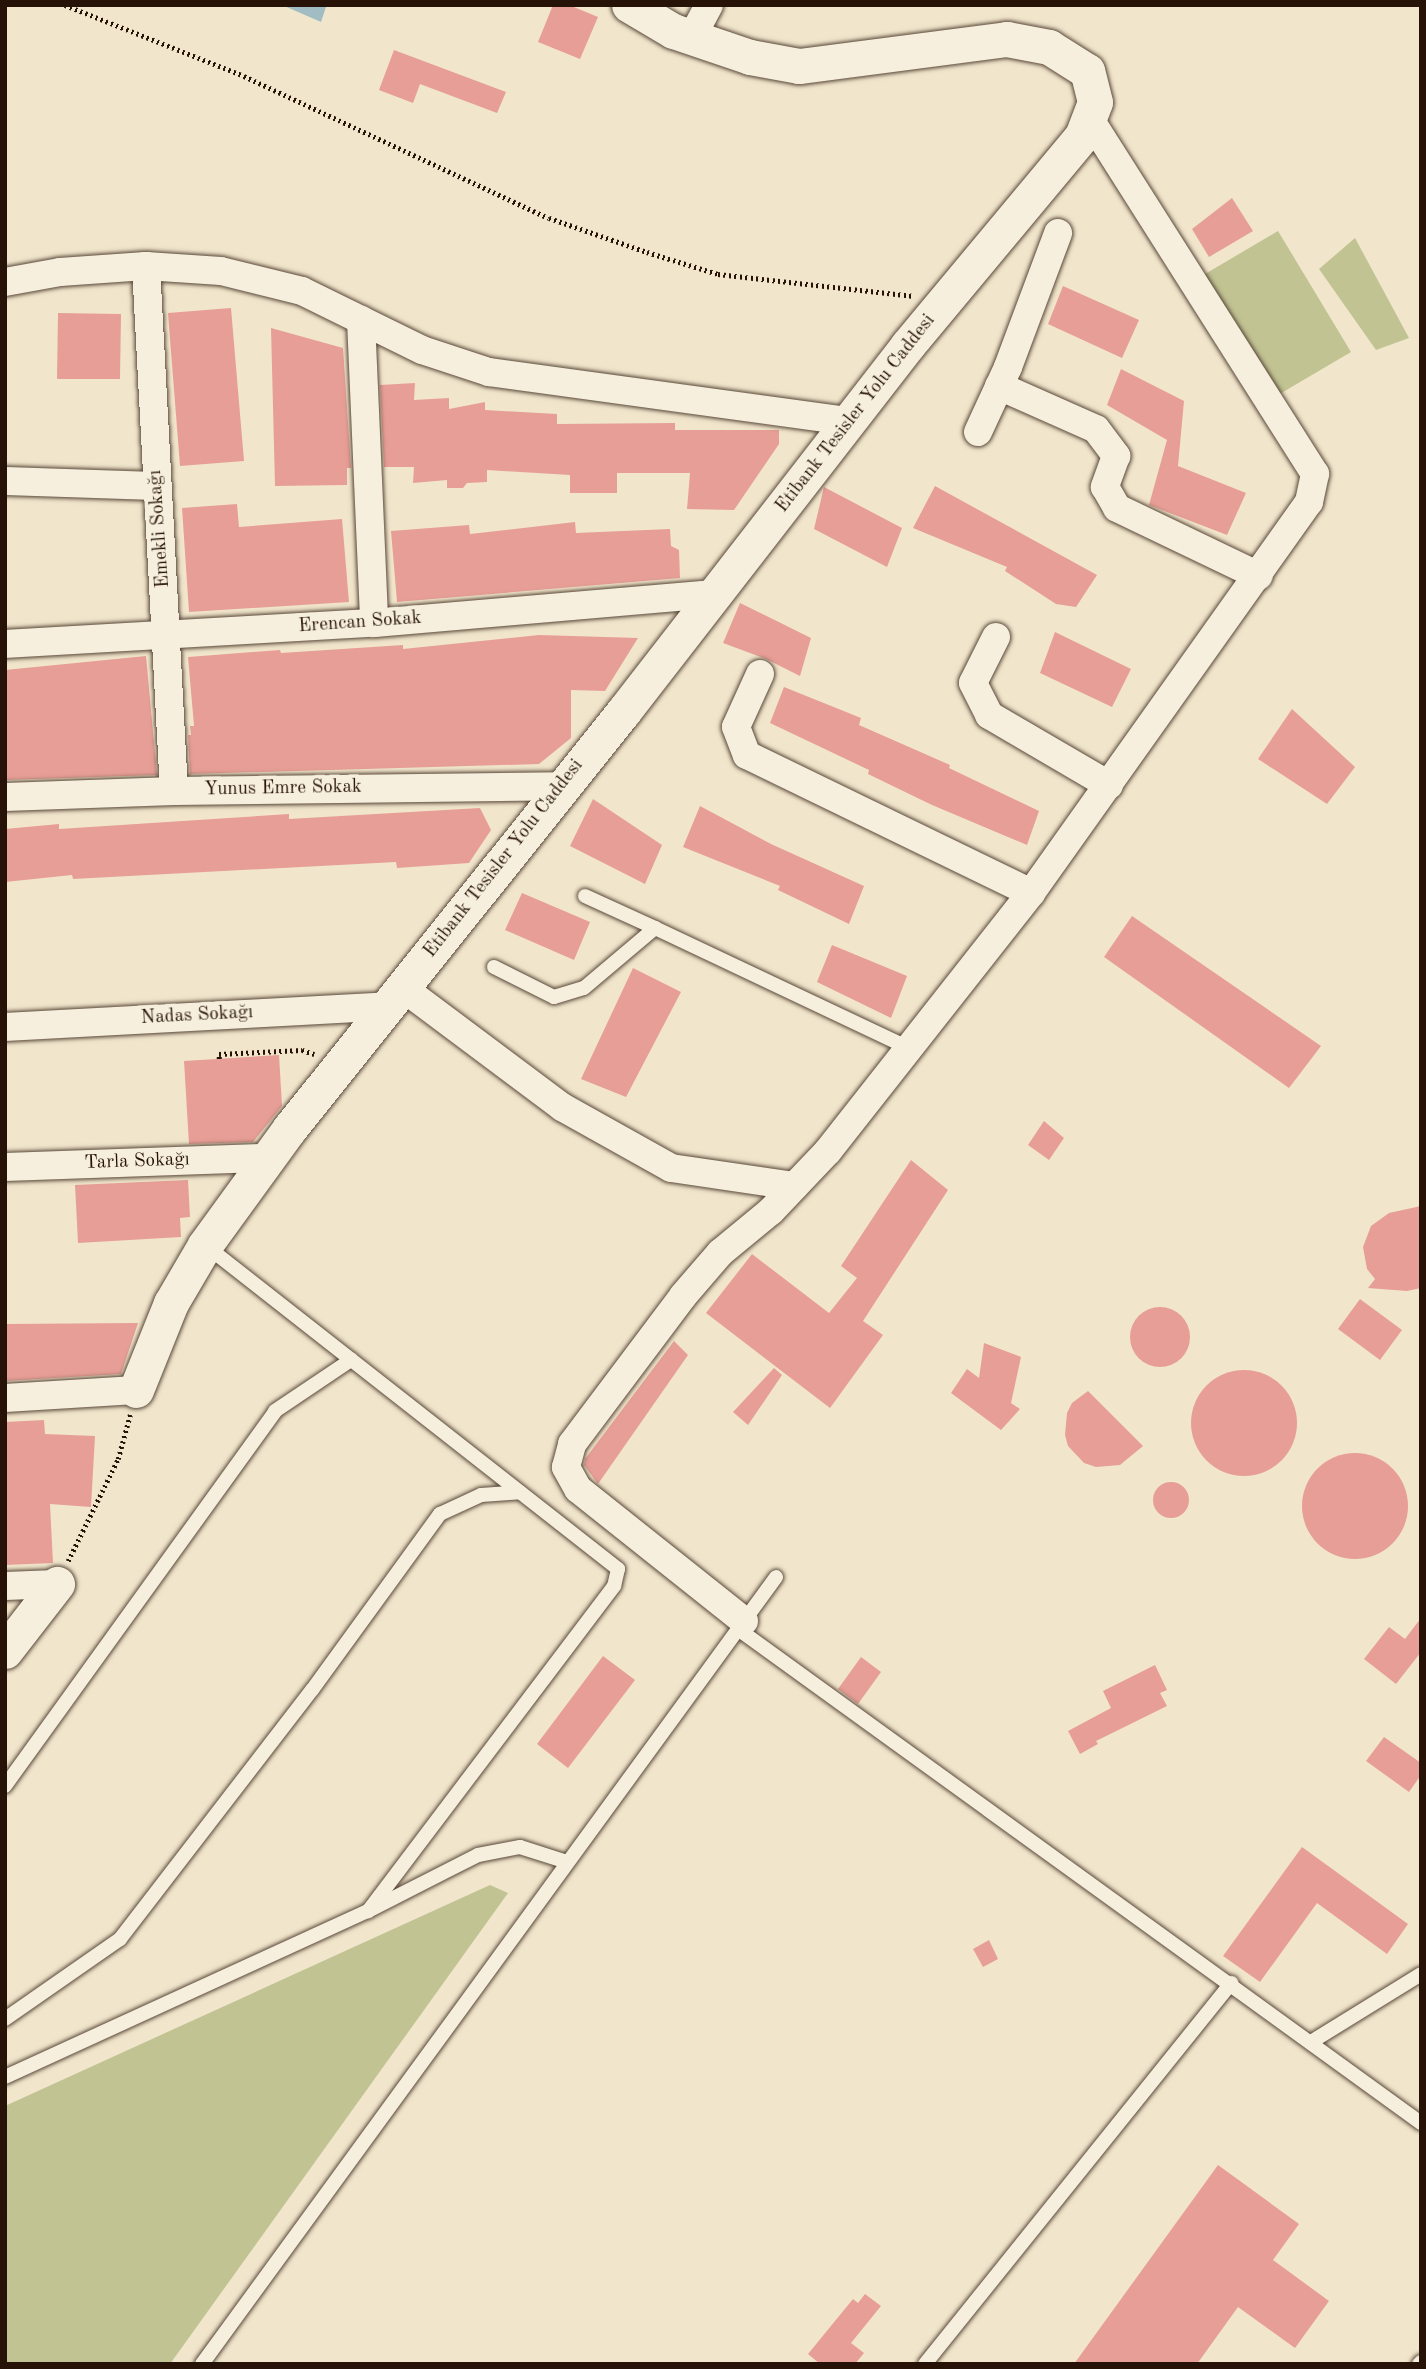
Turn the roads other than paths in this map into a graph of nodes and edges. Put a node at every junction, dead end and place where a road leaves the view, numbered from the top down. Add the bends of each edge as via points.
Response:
1 (629, 5) edge
2 (709, 5) edge
3 (658, 14) edge
4 (691, 37) junction
5 (1089, 118) junction
6 (1058, 233) dead end
7 (146, 266) junction
8 (5, 282) edge
9 (361, 320) junction
10 (999, 386) junction
11 (849, 421) junction
12 (978, 432) dead end
13 (5, 481) edge
14 (156, 486) junction
15 (1259, 576) junction
16 (715, 594) junction
17 (374, 623) junction
18 (167, 633) junction
19 (996, 637) dead end
20 (5, 644) edge
21 (760, 674) dead end
22 (1109, 785) junction
23 (561, 786) junction
24 (174, 791) junction
25 (5, 797) edge
26 (1031, 893) junction
27 (585, 896) dead end
28 (655, 928) junction
29 (494, 967) dead end
30 (396, 997) junction
31 (5, 1027) edge
32 (909, 1048) junction
33 (268, 1158) junction
34 (5, 1167) edge
35 (795, 1186) junction
36 (205, 1245) junction
37 (351, 1360) junction
38 (136, 1390) joint
39 (5, 1398) edge
40 (520, 1492) junction
41 (776, 1577) dead end
42 (57, 1584) joint
43 (5, 1586) edge
44 (741, 1625) junction
45 (5, 1651) edge
46 (5, 1786) edge
47 (568, 1863) junction
48 (368, 1911) junction
49 (1421, 1974) edge
50 (1231, 1983) junction
51 (5, 2020) edge
52 (1311, 2042) junction
53 (5, 2077) edge
54 (1421, 2123) edge
55 (202, 2364) edge
56 (925, 2364) edge

1 - 3 street
2 - 4 street
3 - 4 street
4 - 5 street via 750,57 799,66 1007,39 1049,47 1087,71 1095,102
5 - 11 street, Etibank Tesisler Yolu Caddesi via 1082,136
5 - 15 street via 1315,474 1310,502
6 - 10 street
7 - 8 street via 60,272
7 - 9 street via 221,271 302,291
7 - 14 street, Emekli Sokağı
9 - 11 street via 422,350 489,372
9 - 17 street
10 - 12 street
10 - 15 street via 1096,429 1116,456 1105,487 1117,508
11 - 16 street, Etibank Tesisler Yolu Caddesi
13 - 14 street
14 - 18 street, Emekli Sokağı
15 - 22 street
16 - 17 street, Erencan Sokak
16 - 23 street, Etibank Tesisler Yolu Caddesi
17 - 18 street, Erencan Sokak
18 - 20 street, Erencan Sokak
18 - 24 street, Emekli Sokağı
19 - 22 street via 973,683 989,715
21 - 26 street via 736,727 747,755
22 - 26 street
23 - 24 street, Yunus Emre Sokak
23 - 30 street, Etibank Tesisler Yolu Caddesi
24 - 25 street, Yunus Emre Sokak
26 - 32 street
27 - 28 lane
28 - 29 lane via 584,988 554,997
28 - 32 lane
30 - 31 street, Nadas Sokağı
30 - 33 street, Etibank Tesisler Yolu Caddesi
30 - 35 street via 562,1107 671,1168
32 - 35 street
33 - 34 street, Tarla Sokağı
33 - 36 street, Etibank Tesisler Yolu Caddesi
35 - 44 street via 720,1253 683,1296 572,1444 566,1467 578,1489
36 - 37 lane
36 - 38 street, Etibank Tesisler Yolu Caddesi via 171,1303
37 - 40 lane
37 - 46 lane via 275,1411
38 - 39 street
40 - 48 lane via 618,1569 614,1586
40 - 51 lane via 481,1495 440,1514 312,1690 120,1938
41 - 44 lane
42 - 43 street
42 - 45 street
44 - 47 lane
44 - 50 lane
47 - 48 lane via 520,1847 478,1855
47 - 55 lane
48 - 53 lane
49 - 52 lane
50 - 52 lane
50 - 56 lane
52 - 54 lane

